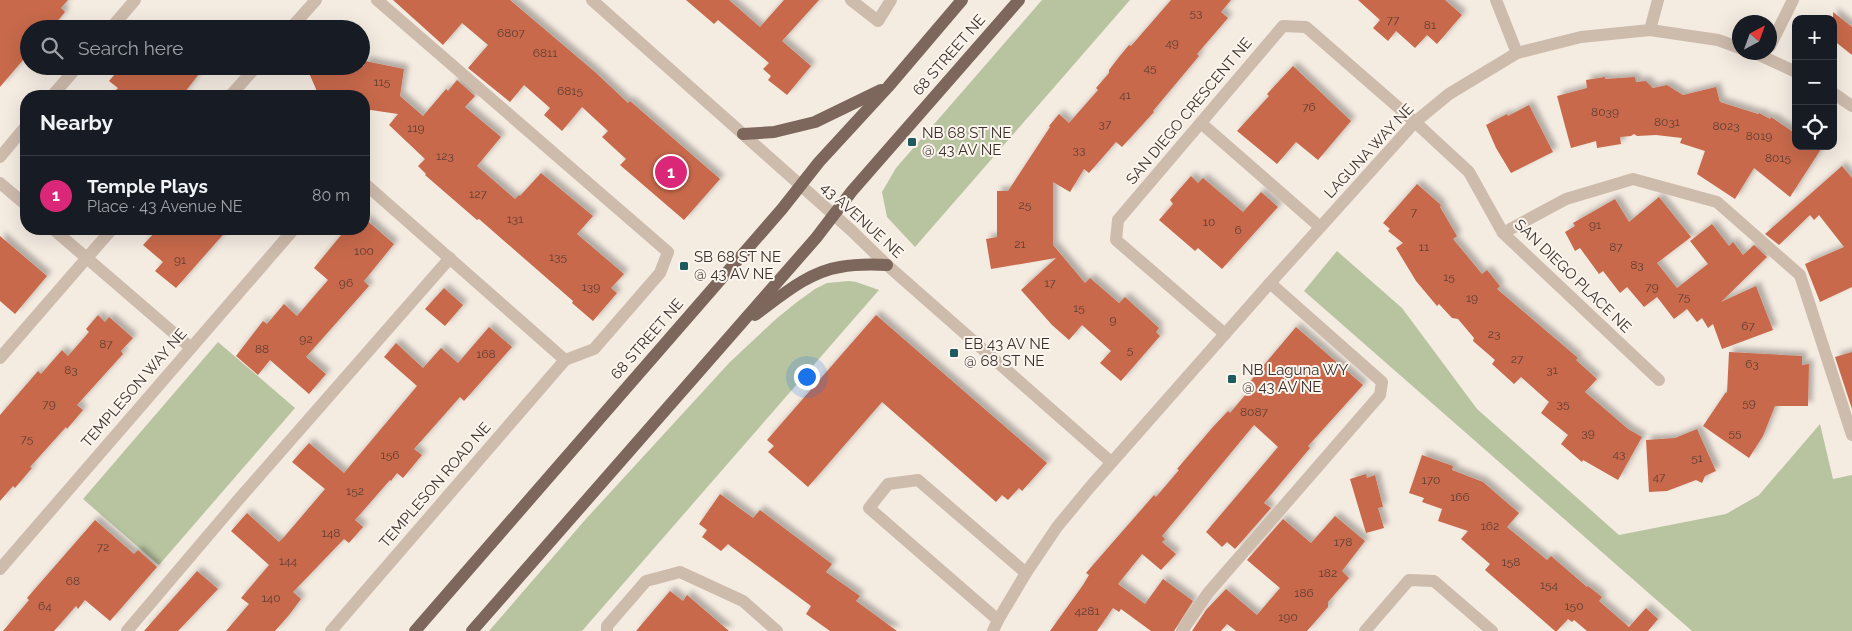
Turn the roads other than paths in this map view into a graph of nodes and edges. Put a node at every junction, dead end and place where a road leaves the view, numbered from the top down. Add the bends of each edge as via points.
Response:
1 (135, 0) edge
2 (316, 0) edge
3 (378, 0) edge
4 (592, 0) edge
5 (851, 0) edge
6 (891, 0) edge
7 (962, 0) edge
8 (1019, 0) edge
9 (1496, 0) edge
10 (1658, 0) edge
11 (1793, 0) edge
12 (118, 20) edge
13 (298, 20) edge
14 (1777, 28) edge
15 (1650, 30) junction
16 (1732, 45) edge
17 (1517, 53) junction
18 (1776, 60) edge
19 (1792, 70) edge
20 (70, 75) edge
21 (249, 75) edge
22 (888, 87) junction
23 (57, 90) edge
24 (235, 90) edge
25 (1837, 96) edge
26 (1852, 106) edge
27 (1415, 122) junction
28 (1201, 123) junction
29 (20, 133) edge
30 (744, 134) junction
31 (0, 157) edge
32 (0, 182) edge
33 (800, 185) junction
34 (370, 189) edge
35 (20, 200) edge
36 (833, 215) junction
37 (1320, 227) junction
38 (1503, 233) junction
39 (61, 235) edge
40 (106, 235) edge
41 (289, 235) edge
42 (86, 257) junction
43 (450, 258) junction
44 (887, 265) junction
45 (1270, 283) junction
46 (735, 330) junction
47 (1225, 334) junction
48 (190, 347) junction
49 (0, 358) edge
50 (565, 360) junction
51 (1659, 380) dead end
52 (1852, 435) edge
53 (1111, 462) junction
54 (3, 560) edge
55 (1026, 573) junction
56 (996, 625) edge
57 (127, 631) edge
58 (330, 631) edge
59 (415, 631) edge
60 (472, 631) edge
61 (607, 631) edge
62 (777, 631) edge
63 (1182, 631) edge
64 (1365, 631) edge
65 (1492, 631) edge

1 - 12 street
2 - 13 street
3 - 50 street via 668,252 660,273 594,349
4 - 30 street, 43 AVENUE NE
5 - 6 street via 878,21
7 - 22 main road, 68 STREET NE
8 - 36 main road, 68 STREET NE
9 - 17 street
10 - 15 street
11 - 14 street
15 - 16 street, LAGUNA WAY NE
15 - 17 street, LAGUNA WAY NE via 1581,37
17 - 27 street, LAGUNA WAY NE via 1449,94
18 - 19 street
20 - 23 street
21 - 24 street
22 - 30 main road via 815,122 774,132
22 - 33 main road, 68 STREET NE
25 - 26 street
27 - 28 street, SAN DIEGO CRESCENT NE via 1306,27 1283,26
27 - 37 street, LAGUNA WAY NE
27 - 38 street, SAN DIEGO PLACE NE via 1469,172
28 - 37 street
28 - 47 street, SAN DIEGO CRESCENT NE via 1118,220 1116,240
29 - 31 street
30 - 33 street, 43 AVENUE NE
32 - 35 street
33 - 36 street, 43 AVENUE NE
33 - 59 main road, 68 STREET NE
34 - 43 street
36 - 44 street, 43 AVENUE NE
36 - 46 main road, 68 STREET NE
37 - 45 street, LAGUNA WAY NE
38 - 51 street, SAN DIEGO PLACE NE
38 - 52 street via 1566,199 1633,179 1717,202 1800,275
39 - 42 street
40 - 42 street
41 - 48 street, TEMPLESON WAY NE
42 - 48 street
42 - 49 street
43 - 50 street
43 - 57 street
44 - 46 main road via 862,264 818,273
44 - 53 street, 43 AVENUE NE
45 - 47 street, LAGUNA WAY NE
45 - 63 street via 1382,382 1380,395 1208,593
46 - 60 main road, 68 STREET NE
47 - 53 street, LAGUNA WAY NE
48 - 54 street, TEMPLESON WAY NE
50 - 58 street, TEMPLESON ROAD NE
53 - 55 street, LAGUNA WAY NE via 1057,527
55 - 56 street, LAGUNA WAY NE
55 - 56 street via 918,480 888,484 869,508
61 - 62 street via 606,626 646,581 680,572 743,601
64 - 65 street via 1409,580 1426,580 1434,581

